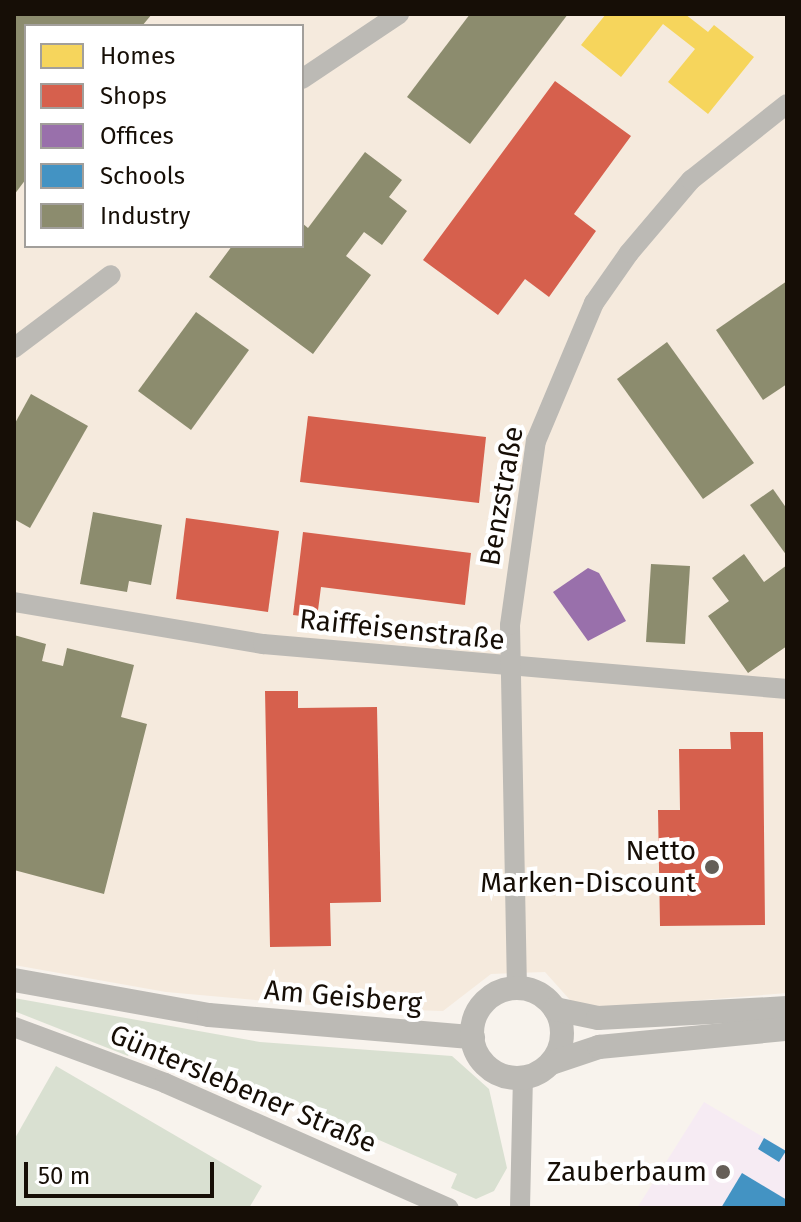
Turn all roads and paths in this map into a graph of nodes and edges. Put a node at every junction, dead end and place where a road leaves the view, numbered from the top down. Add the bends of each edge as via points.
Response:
1 (399, 14) edge
2 (304, 78) edge
3 (787, 104) edge
4 (111, 275) dead end
5 (14, 348) edge
6 (14, 602) edge
7 (516, 670) junction
8 (787, 689) edge
9 (14, 980) edge
10 (517, 989) junction
11 (787, 1008) edge
12 (555, 1009) junction
13 (14, 1027) edge
14 (787, 1029) edge
15 (473, 1037) junction
16 (551, 1063) junction
17 (523, 1078) junction
18 (449, 1208) edge
19 (520, 1208) edge

1 - 2 street
3 - 7 street, Benzstraße via 691,180 594,303 565,363 536,441 520,518 510,625
4 - 5 street
6 - 7 street, Raiffeisenstraße via 263,644
7 - 8 street, Raiffeisenstraße
7 - 10 street, Benzstraße
9 - 15 street, Am Geisberg via 209,1015
10 - 12 street
10 - 15 street via 482,1006
11 - 12 street via 598,1018
12 - 16 street via 562,1032
13 - 18 street, Günterslebener Straße via 165,1083
14 - 16 street via 599,1047
15 - 17 street via 490,1069
16 - 17 street
17 - 19 street

